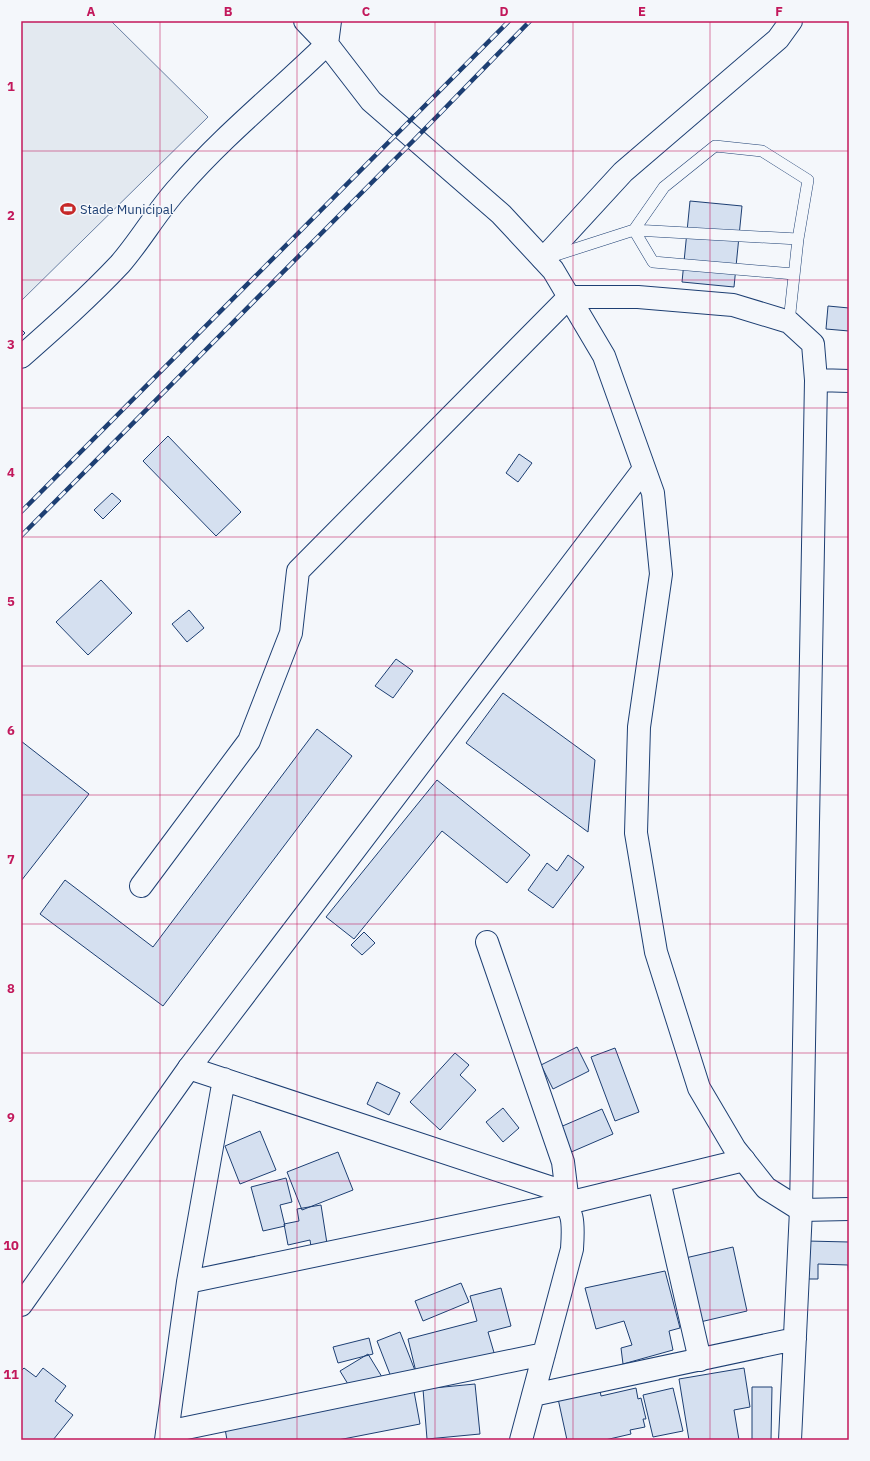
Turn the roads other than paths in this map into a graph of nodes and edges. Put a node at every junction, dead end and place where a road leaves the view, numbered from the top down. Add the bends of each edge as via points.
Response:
1 (305, 21) edge
2 (330, 21) edge
3 (791, 21) edge
4 (327, 44) junction
5 (634, 230) junction
6 (798, 240) junction
7 (543, 259) junction
8 (794, 274) junction
9 (569, 297) junction
10 (789, 322) junction
11 (21, 357) edge
12 (816, 380) junction
13 (849, 381) edge
14 (644, 469) junction
15 (141, 886) dead end
16 (487, 942) dead end
17 (190, 1068) junction
18 (224, 1080) junction
19 (744, 1160) junction
20 (660, 1181) junction
21 (568, 1203) junction
22 (802, 1210) junction
23 (849, 1210) edge
24 (188, 1282) junction
25 (21, 1305) edge
26 (795, 1340) junction
27 (544, 1354) junction
28 (700, 1360) junction
29 (533, 1395) junction
30 (167, 1436) edge
31 (521, 1440) edge
32 (790, 1440) edge

1 - 4 street
2 - 4 street
3 - 7 street via 778,39 623,172
4 - 7 street via 371,100 501,214
4 - 11 street via 224,139 178,187 121,263 91,294
5 - 6 lane
5 - 6 lane via 664,187 715,146 762,151 808,180
5 - 7 lane
5 - 8 lane via 653,262
6 - 8 lane
7 - 9 street via 553,270
8 - 10 lane
9 - 10 street via 638,297 733,305
9 - 14 street via 604,356
9 - 15 street via 298,571 291,633 249,741
10 - 12 street via 813,344
12 - 13 street
12 - 22 street
14 - 17 street
14 - 19 street via 653,493 661,574 639,727 636,833 656,952 699,1088
16 - 21 street via 563,1162
17 - 18 street
17 - 25 street
18 - 21 street via 555,1189
18 - 24 street
19 - 20 street
19 - 22 street via 766,1188
20 - 21 street
20 - 28 street
21 - 24 street
21 - 27 street via 574,1224 572,1249
22 - 23 street
22 - 26 street
24 - 30 street
26 - 28 street
26 - 32 street
27 - 29 street
27 - 30 street
28 - 29 street
29 - 31 street

